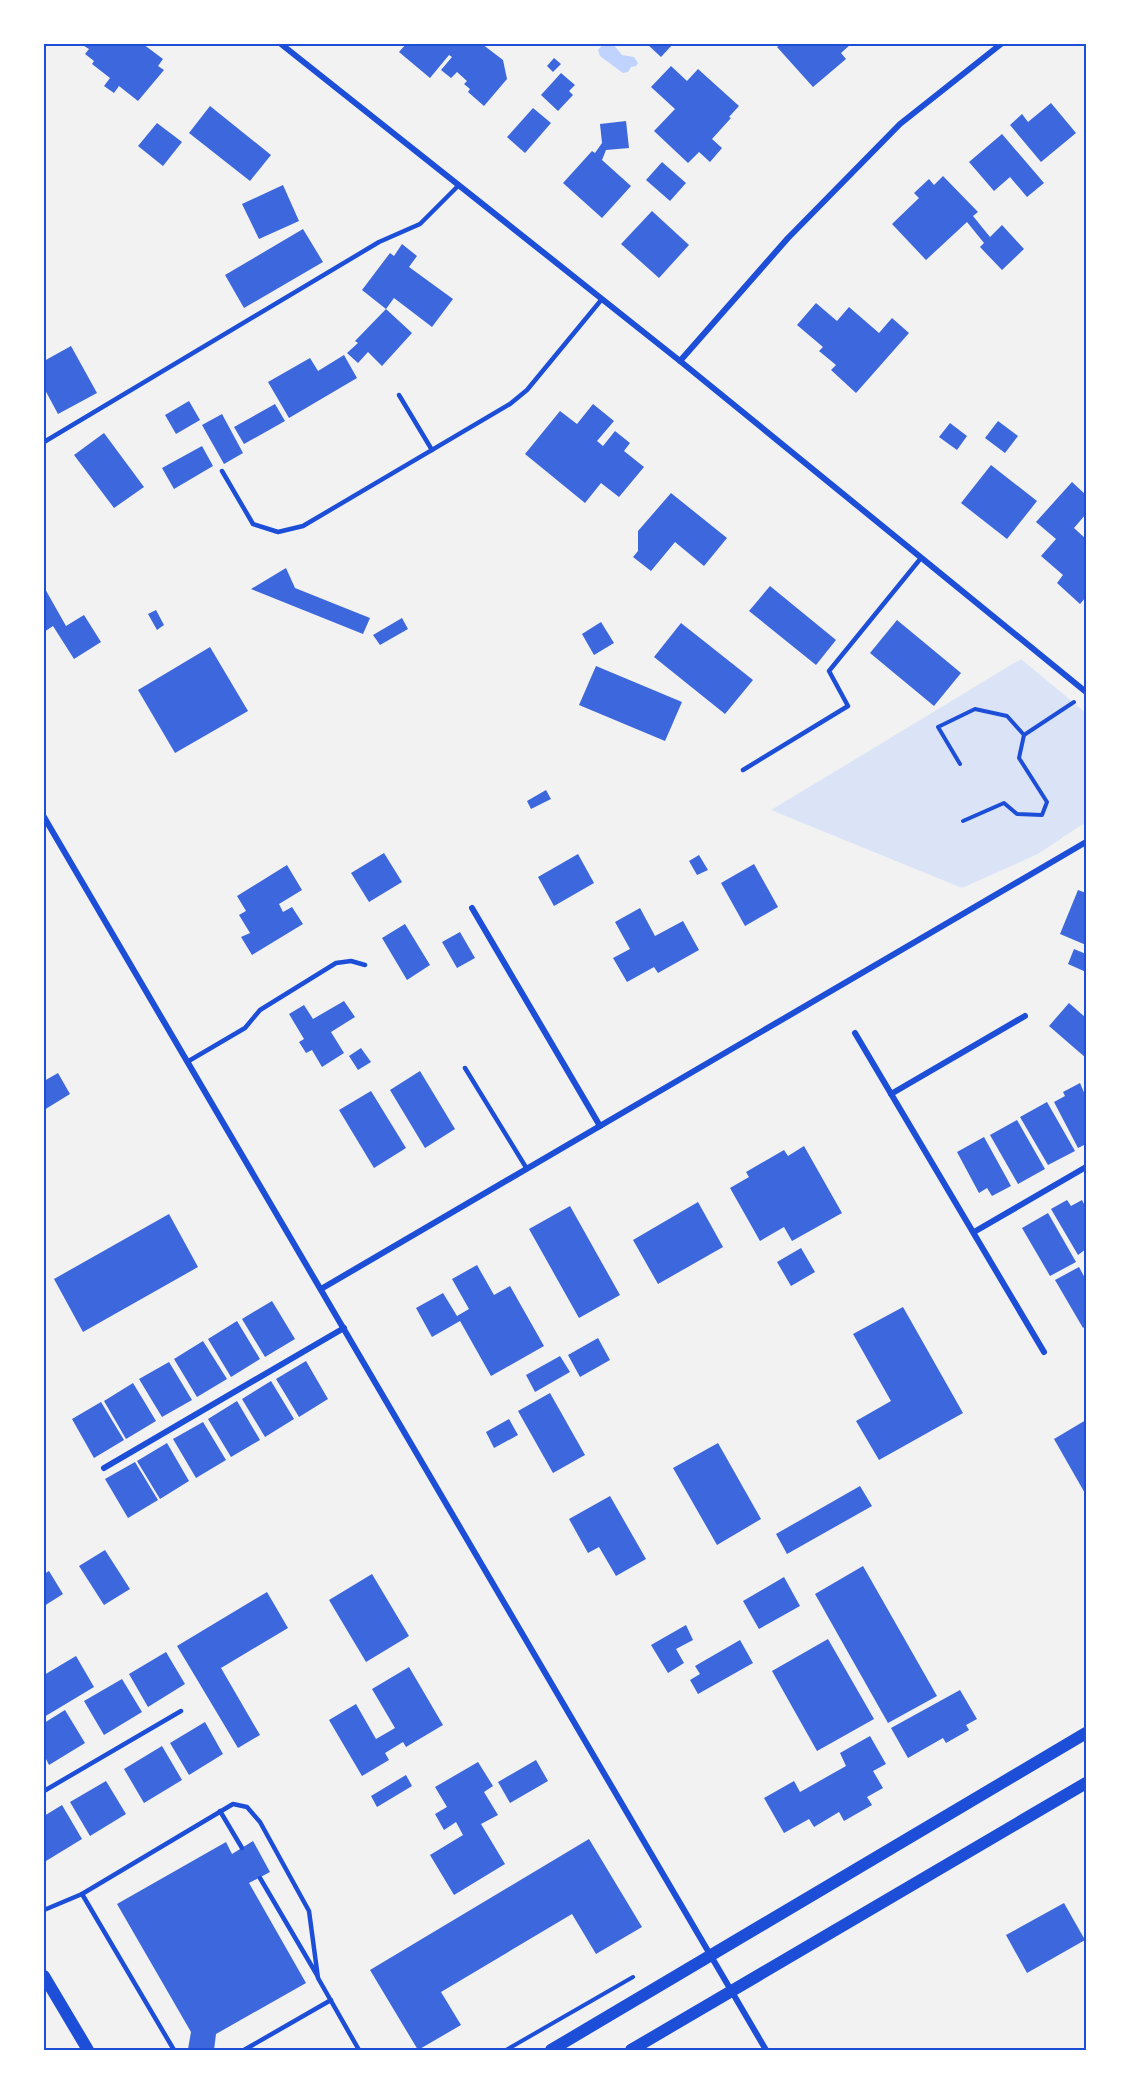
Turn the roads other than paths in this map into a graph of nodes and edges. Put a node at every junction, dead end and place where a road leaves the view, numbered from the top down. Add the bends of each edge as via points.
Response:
1 (281, 44) edge
2 (1001, 44) edge
3 (459, 185) junction
4 (602, 299) junction
5 (680, 361) junction
6 (399, 395) dead end
7 (44, 442) edge
8 (432, 450) junction
9 (222, 471) dead end
10 (921, 558) junction
11 (1086, 692) edge
12 (743, 770) dead end
13 (44, 817) edge
14 (1086, 842) edge
15 (472, 908) dead end
16 (365, 964) dead end
17 (1025, 1016) dead end
18 (855, 1033) dead end
19 (187, 1062) junction
20 (465, 1068) dead end
21 (891, 1094) junction
22 (600, 1126) junction
23 (1086, 1167) edge
24 (527, 1169) junction
25 (974, 1232) junction
26 (321, 1289) junction
27 (344, 1328) junction
28 (1044, 1352) dead end
29 (104, 1468) dead end
30 (180, 1711) dead end
31 (1086, 1733) edge
32 (1086, 1783) edge
33 (44, 1791) edge
34 (220, 1811) junction
35 (242, 1848) dead end
36 (260, 1878) dead end
37 (82, 1894) junction
38 (44, 1910) edge
39 (709, 1955) junction
40 (44, 1976) edge
41 (318, 1978) junction
42 (730, 1992) junction
43 (331, 2000) junction
44 (88, 2050) edge
45 (174, 2050) edge
46 (244, 2050) edge
47 (359, 2050) edge
48 (551, 2050) edge
49 (631, 2050) edge
50 (766, 2050) edge

1 - 3 street
2 - 5 street via 900,124 788,238
3 - 4 street
3 - 7 lane via 420,224 379,242
4 - 5 street
4 - 8 lane via 527,390
5 - 10 street
6 - 8 lane
8 - 9 lane via 303,526 278,532 253,524
10 - 11 street
10 - 12 lane via 829,671 848,706
13 - 19 street
14 - 22 street
15 - 22 street
16 - 19 lane via 336,963 260,1010 245,1028
17 - 21 street
18 - 21 street
19 - 26 street
20 - 24 lane
21 - 25 street
22 - 24 street
23 - 25 street
24 - 26 street
25 - 28 street
26 - 27 street
27 - 29 street
27 - 39 street
30 - 33 lane
31 - 39 main road
32 - 42 main road
34 - 35 lane
34 - 37 lane
34 - 41 lane via 233,1803 247,1807 260,1822 309,1911
36 - 41 lane
37 - 38 lane
37 - 45 lane
39 - 42 street
39 - 48 main road
40 - 44 main road
41 - 43 lane
42 - 49 main road
42 - 50 street
43 - 46 lane
43 - 47 lane

